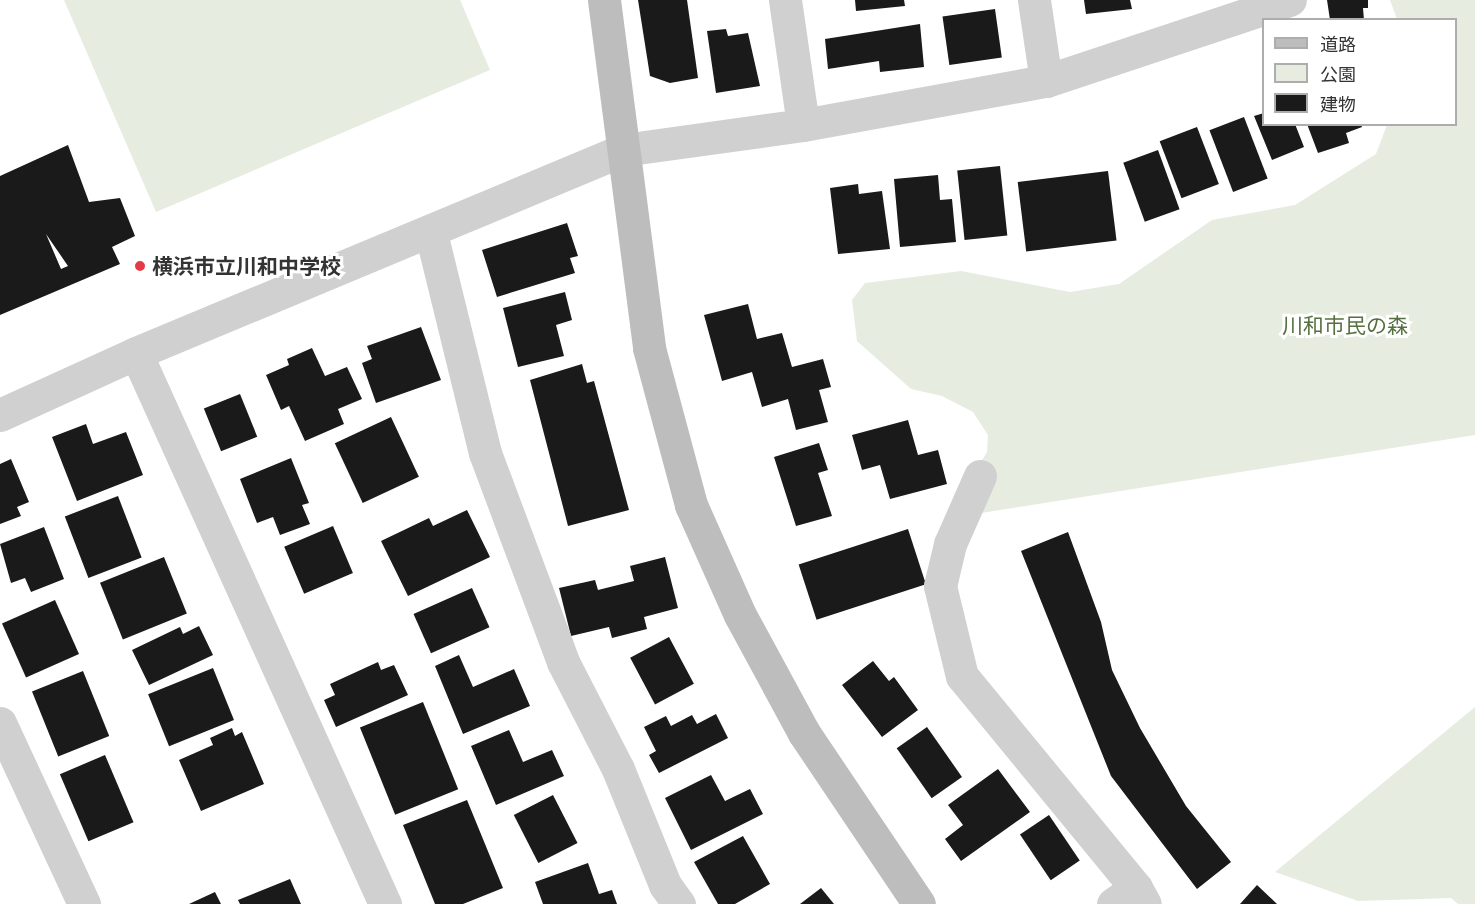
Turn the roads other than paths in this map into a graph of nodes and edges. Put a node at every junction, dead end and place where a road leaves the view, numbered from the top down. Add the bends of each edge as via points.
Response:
1 (604, 0) edge
2 (785, 0) edge
3 (1034, 0) edge
4 (1290, 0) edge
5 (1046, 81) junction
6 (803, 124) junction
7 (623, 150) junction
8 (431, 233) junction
9 (136, 353) junction
10 (0, 415) edge
11 (980, 476) dead end
12 (0, 723) edge
13 (1131, 899) edge
14 (84, 904) edge
15 (385, 904) edge
16 (679, 904) edge
17 (919, 904) edge

1 - 7 street
2 - 6 street
3 - 5 street
4 - 5 street
5 - 6 street
6 - 7 street
7 - 8 street
7 - 17 street via 649,348 692,506 740,615 804,733
8 - 9 street
8 - 16 street via 484,453 564,662 618,769 665,885
9 - 10 street
9 - 15 street
11 - 13 street via 950,543 940,586 962,676
12 - 14 street

